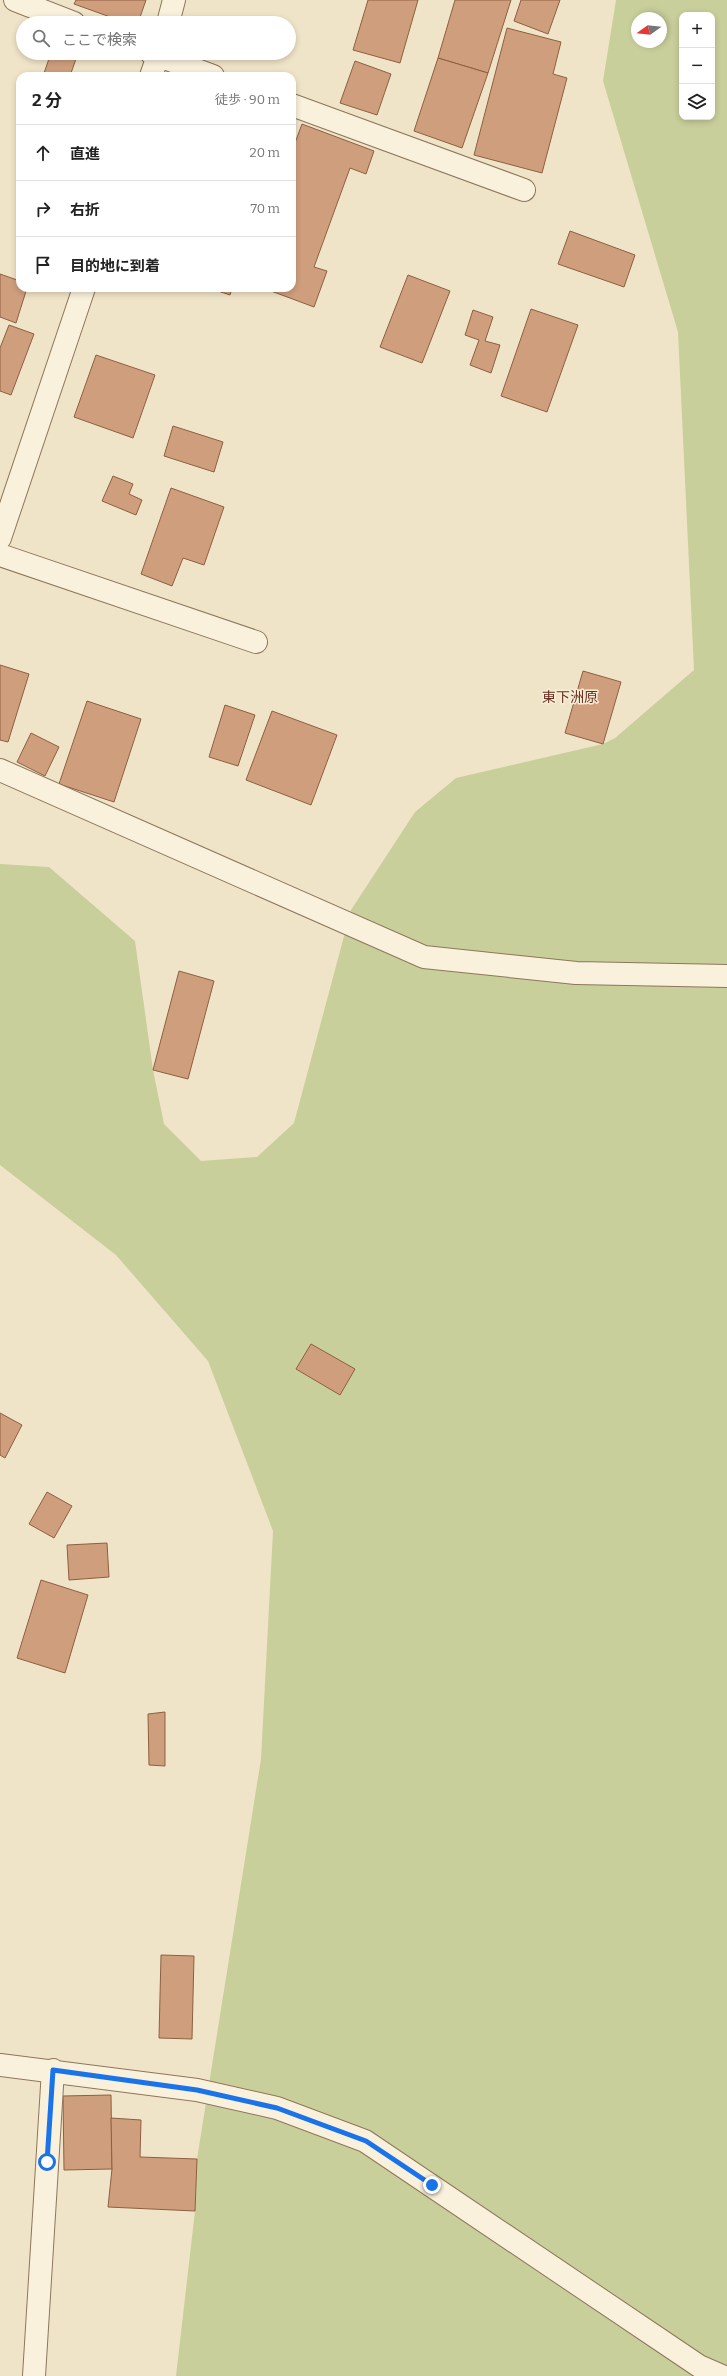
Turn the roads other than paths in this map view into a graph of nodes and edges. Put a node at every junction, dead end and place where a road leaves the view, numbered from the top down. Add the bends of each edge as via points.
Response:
1 (15, 0) edge
2 (174, 0) edge
3 (56, 16) edge
4 (170, 16) edge
5 (158, 60) edge
6 (199, 72) edge
7 (296, 106) edge
8 (524, 190) dead end
9 (83, 292) edge
10 (0, 538) edge
11 (0, 555) edge
12 (256, 642) dead end
13 (0, 770) edge
14 (727, 976) edge
15 (0, 2065) edge
16 (53, 2070) junction
17 (34, 2376) edge
18 (722, 2376) edge

1 - 3 street
2 - 4 street
5 - 6 street
7 - 8 street
9 - 10 street
11 - 12 street
13 - 14 street via 424,957 576,973
15 - 16 street
16 - 17 street
16 - 18 street via 197,2090 277,2108 366,2141 699,2366

